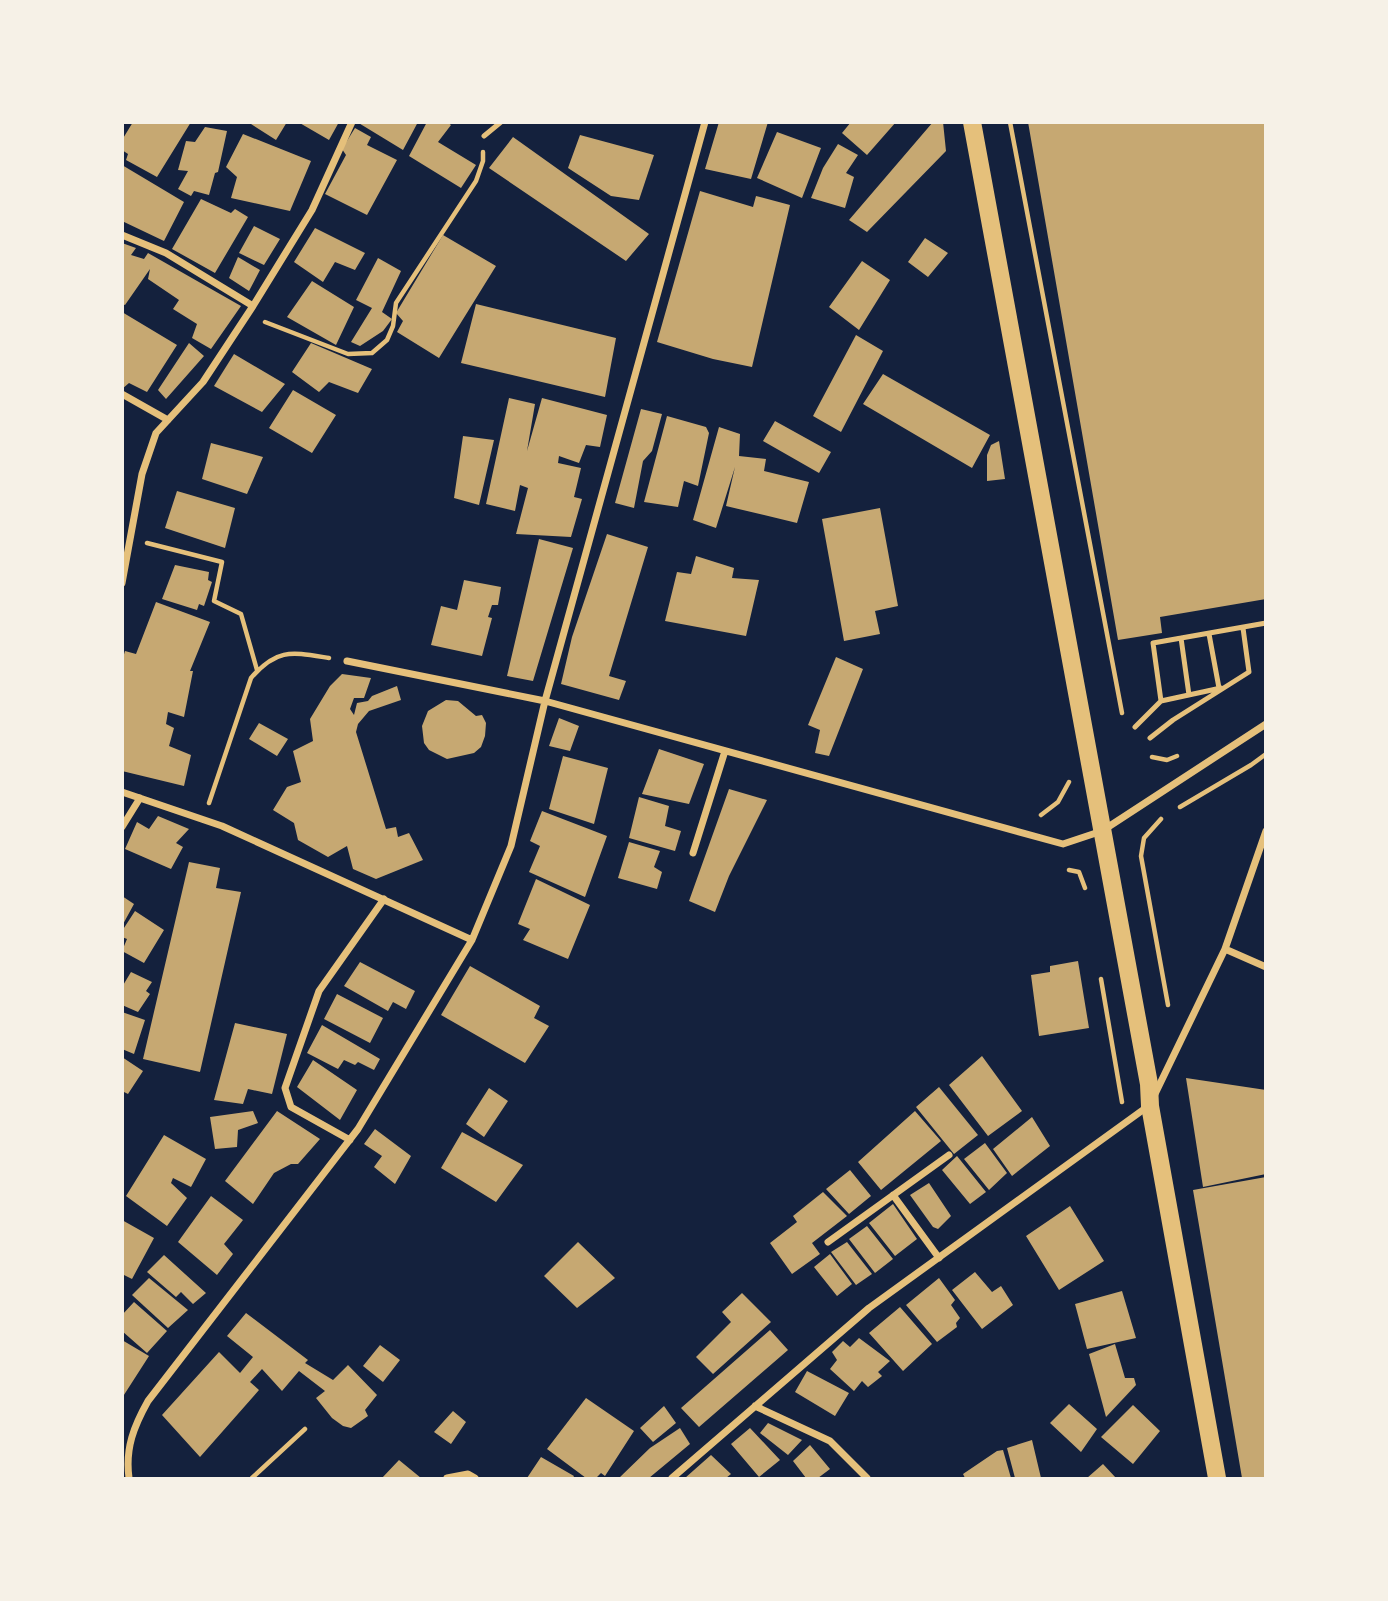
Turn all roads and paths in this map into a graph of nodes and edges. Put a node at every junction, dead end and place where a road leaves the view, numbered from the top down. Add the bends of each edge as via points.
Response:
1 (352, 122) edge
2 (501, 122) edge
3 (705, 122) edge
4 (972, 122) edge
5 (1010, 122) edge
6 (484, 136) joint
7 (122, 235) edge
8 (253, 306) junction
9 (247, 315) junction
10 (122, 394) edge
11 (168, 420) junction
12 (130, 538) junction
13 (122, 583) edge
14 (1265, 623) edge
15 (1243, 628) junction
16 (1209, 634) junction
17 (1181, 638) junction
18 (347, 661) joint
19 (257, 671) junction
20 (1223, 688) junction
21 (1189, 695) junction
22 (545, 701) junction
23 (1161, 701) junction
24 (1123, 720) dead end
25 (1265, 724) edge
26 (1135, 727) dead end
27 (1150, 738) dead end
28 (725, 751) junction
29 (1144, 753) dead end
30 (1265, 754) edge
31 (1181, 755) dead end
32 (122, 792) edge
33 (140, 798) junction
34 (1173, 811) dead end
35 (204, 819) junction
36 (1161, 819) dead end
37 (122, 827) edge
38 (1102, 831) junction
39 (1265, 831) edge
40 (693, 853) dead end
41 (1069, 870) dead end
42 (1086, 891) dead end
43 (384, 900) junction
44 (472, 940) junction
45 (1225, 949) junction
46 (1265, 967) edge
47 (1100, 971) dead end
48 (1168, 1005) dead end
49 (1123, 1104) dead end
50 (1150, 1106) junction
51 (349, 1140) junction
52 (949, 1155) dead end
53 (893, 1195) junction
54 (828, 1242) dead end
55 (939, 1258) junction
56 (755, 1406) junction
57 (305, 1429) dead end
58 (130, 1479) edge
59 (252, 1479) edge
60 (447, 1479) edge
61 (475, 1479) edge
62 (672, 1479) edge
63 (867, 1479) edge
64 (1217, 1479) edge

1 - 8 street via 312,210
2 - 6 lane
3 - 22 street
4 - 38 main road
5 - 24 path
6 - 9 path via 476,181 396,303 387,340 372,353 348,354
7 - 8 street via 166,253
8 - 9 street
9 - 11 street via 203,382
10 - 11 street
11 - 12 street via 156,433 142,474
12 - 13 street
12 - 19 path via 222,562 214,601 241,614
14 - 15 lane
15 - 16 lane
15 - 20 lane via 1249,672
16 - 17 lane
16 - 20 lane
17 - 21 lane
17 - 23 lane via 1153,643
18 - 19 path via 301,654 277,656
18 - 22 street
19 - 35 path
20 - 21 lane
20 - 27 lane
21 - 23 lane
22 - 28 street
22 - 44 street via 511,846
23 - 26 lane
25 - 38 street
28 - 38 street via 1063,844
28 - 40 street
29 - 31 path via 1167,760
30 - 34 path
32 - 33 street
33 - 35 street
33 - 37 street
35 - 43 street
36 - 48 path via 1144,838 1141,856
38 - 50 main road
39 - 45 street
41 - 42 path via 1079,872
43 - 44 street
43 - 51 street via 319,991 285,1088 291,1107
44 - 51 street
45 - 46 street
45 - 50 street
47 - 49 path
50 - 55 street
50 - 64 main road
51 - 58 street via 148,1401 132,1430
52 - 53 street
53 - 54 street
53 - 55 street
55 - 56 street via 869,1308
56 - 62 street
56 - 63 street via 830,1441
57 - 59 path
60 - 61 street via 468,1474

